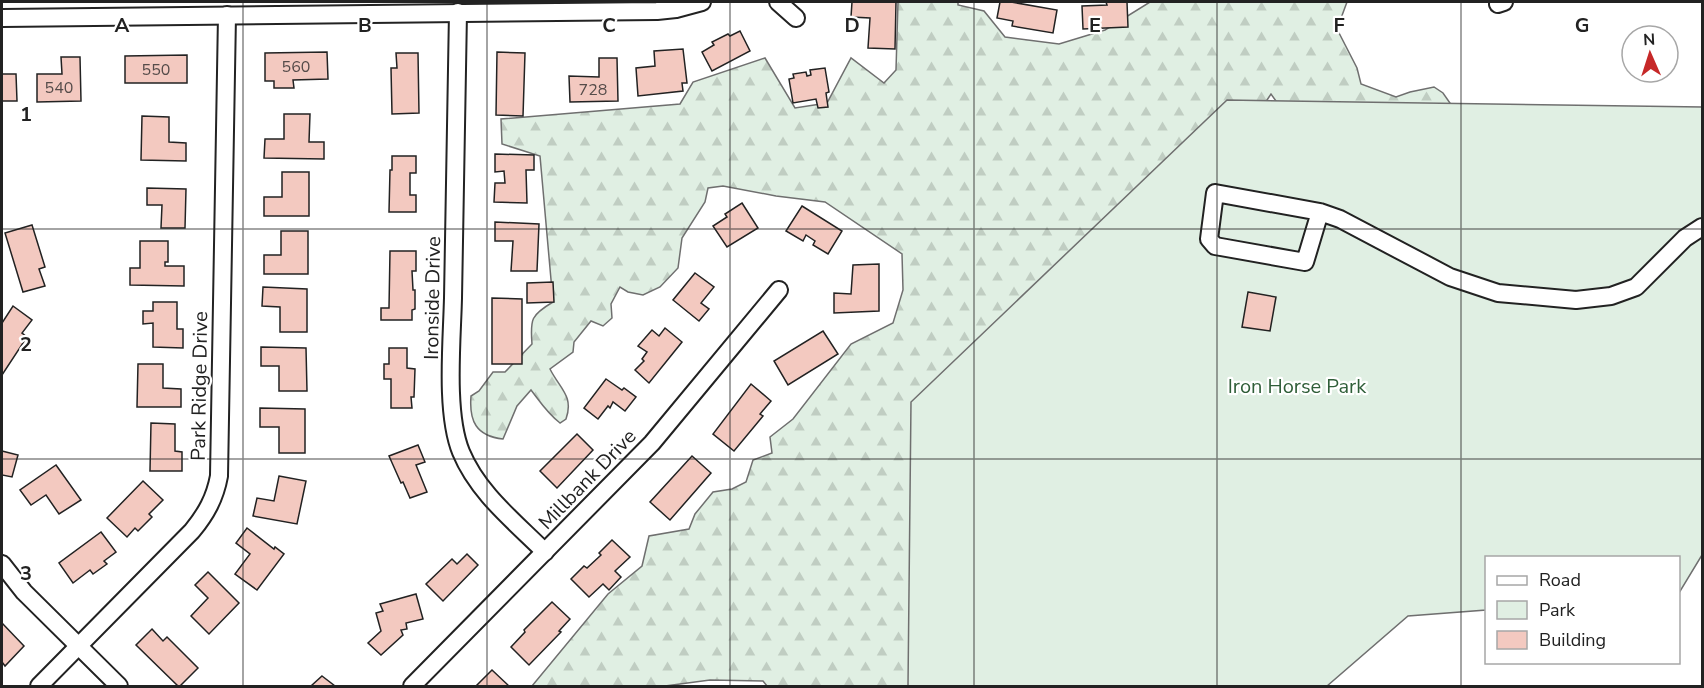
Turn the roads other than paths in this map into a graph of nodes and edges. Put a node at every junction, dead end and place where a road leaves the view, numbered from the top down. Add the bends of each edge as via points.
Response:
1 (702, 2) edge
2 (778, 2) edge
3 (458, 12) junction
4 (227, 15) junction
5 (2, 18) edge
6 (796, 18) dead end
7 (1320, 212) junction
8 (1702, 227) edge
9 (779, 290) dead end
10 (545, 552) junction
11 (2, 564) edge
12 (78, 646) junction
13 (39, 687) edge
14 (119, 687) edge
15 (412, 687) edge

1 - 3 street via 657,10
2 - 6 street
3 - 4 street
3 - 10 street, Ironside Drive via 452,344 455,431 472,476
4 - 5 street
4 - 12 street, Park Ridge Drive via 216,491 192,531
7 - 7 street via 1215,193 1209,239 1215,246 1305,262
7 - 8 street via 1450,276 1498,293 1576,300 1611,296 1636,287 1685,238
9 - 10 street, Millbank Drive via 652,442
10 - 15 street, Millbank Drive
11 - 12 street
12 - 13 street, Park Ridge Drive
12 - 14 street

